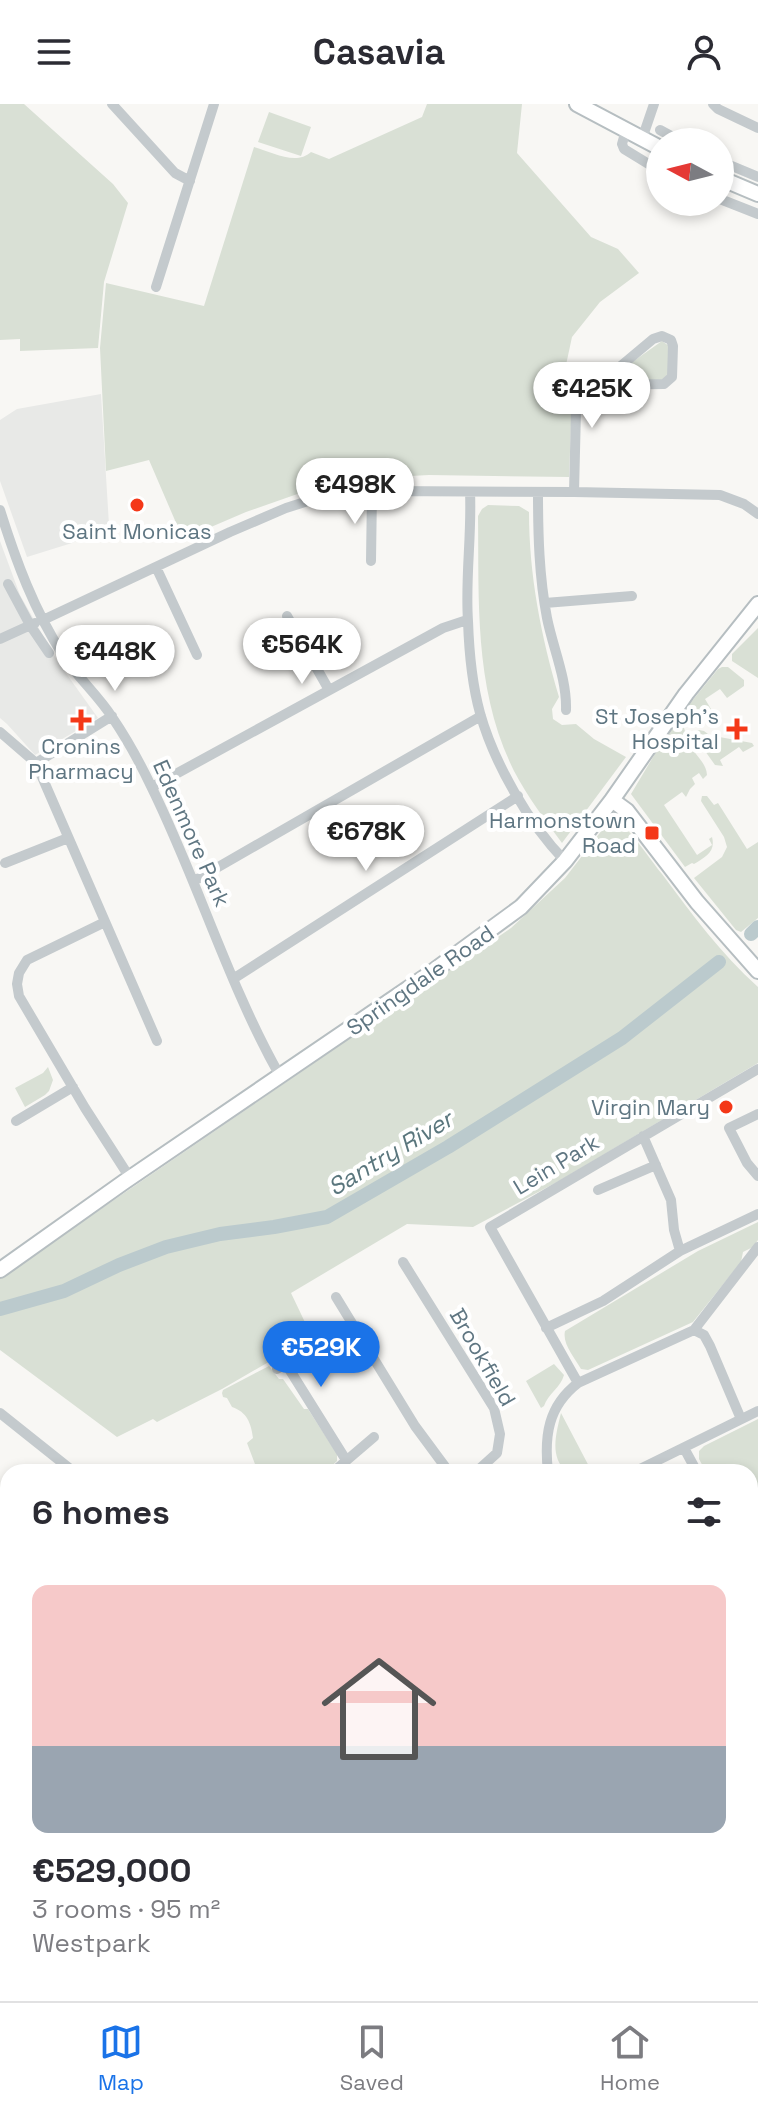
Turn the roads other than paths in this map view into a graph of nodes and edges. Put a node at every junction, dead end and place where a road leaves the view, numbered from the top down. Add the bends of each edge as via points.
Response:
1 (112, 104) edge
2 (214, 104) edge
3 (577, 104) edge
4 (654, 104) edge
5 (713, 104) edge
6 (758, 128) edge
7 (626, 130) junction
8 (642, 139) junction
9 (646, 141) edge
10 (646, 162) edge
11 (734, 167) edge
12 (758, 177) edge
13 (190, 181) junction
14 (734, 184) edge
15 (758, 194) edge
16 (734, 205) edge
17 (758, 214) edge
18 (156, 287) dead end
19 (598, 385) junction
20 (372, 492) junction
21 (470, 492) junction
22 (538, 492) junction
23 (574, 492) junction
24 (0, 510) edge
25 (757, 512) edge
26 (371, 561) dead end
27 (156, 567) junction
28 (8, 584) dead end
29 (632, 596) dead end
30 (545, 603) junction
31 (758, 604) edge
32 (287, 616) dead end
33 (467, 620) junction
34 (36, 623) junction
35 (0, 639) edge
36 (49, 653) dead end
37 (197, 655) dead end
38 (329, 690) junction
39 (566, 710) dead end
40 (112, 716) junction
41 (481, 716) junction
42 (0, 732) edge
43 (36, 763) junction
44 (152, 787) junction
45 (518, 796) junction
46 (612, 800) junction
47 (68, 838) junction
48 (565, 861) junction
49 (5, 863) dead end
50 (194, 881) junction
51 (105, 922) junction
52 (758, 971) edge
53 (233, 979) junction
54 (157, 1041) dead end
55 (758, 1069) edge
56 (280, 1076) junction
57 (73, 1087) junction
58 (758, 1114) edge
59 (16, 1121) dead end
60 (643, 1136) junction
61 (656, 1165) junction
62 (758, 1176) edge
63 (130, 1178) junction
64 (598, 1190) dead end
65 (758, 1214) edge
66 (758, 1247) edge
67 (680, 1251) junction
68 (403, 1262) dead end
69 (0, 1270) edge
70 (336, 1297) dead end
71 (546, 1328) junction
72 (694, 1330) junction
73 (277, 1369) dead end
74 (578, 1383) junction
75 (758, 1411) edge
76 (0, 1413) edge
77 (741, 1419) junction
78 (374, 1437) dead end
79 (684, 1448) junction
80 (346, 1460) junction
81 (64, 1464) edge
82 (342, 1464) edge
83 (443, 1464) edge
84 (485, 1464) edge
85 (547, 1464) edge
86 (651, 1464) edge
87 (693, 1464) edge

1 - 13 street via 175,173
2 - 13 street
3 - 7 street
4 - 8 street
5 - 6 street
7 - 8 street
7 - 10 street via 624,149
8 - 9 street
11 - 12 street
13 - 18 street
14 - 15 street
16 - 17 street
19 - 19 street via 653,339 671,340 669,381
19 - 23 street via 577,406
20 - 21 street
20 - 26 street
20 - 27 street via 286,508
21 - 22 street
21 - 33 street
22 - 23 street
22 - 30 street
23 - 25 street via 720,495
24 - 34 street
27 - 34 street
27 - 37 street
28 - 34 street
29 - 30 street
30 - 39 street
31 - 46 street, Springdale Road
32 - 38 street
33 - 38 street
33 - 41 street
34 - 35 street
34 - 36 street
34 - 40 street, Edenmore Park
38 - 44 street
40 - 43 street
40 - 44 street, Edenmore Park
41 - 45 street
41 - 50 street
42 - 43 street
43 - 47 street
44 - 50 street, Edenmore Park
45 - 48 street
45 - 53 street
46 - 48 street, Springdale Road
46 - 52 street via 627,811
47 - 49 street
47 - 51 street
48 - 56 street, Springdale Road via 505,921
50 - 53 street, Edenmore Park
51 - 54 street
51 - 57 street via 27,960 19,973 19,996
53 - 56 street, Edenmore Park
55 - 60 street, Lein Park
56 - 63 street, Springdale Road
57 - 59 street
57 - 63 street
58 - 62 street via 729,1128
60 - 61 street
60 - 71 street, Lein Park via 490,1227
61 - 64 street, Lein Park
61 - 67 street via 671,1200
63 - 69 street, Springdale Road
65 - 67 street
66 - 72 street
67 - 71 street via 603,1301
68 - 84 street, Brookfield via 494,1408 500,1434 497,1453
70 - 83 street
71 - 74 street
72 - 74 street
72 - 77 street via 710,1346
73 - 80 street via 286,1364
74 - 85 street via 564,1394 550,1419
75 - 77 street
76 - 81 street
77 - 79 street
78 - 80 street
79 - 86 street
79 - 87 street
80 - 82 street

